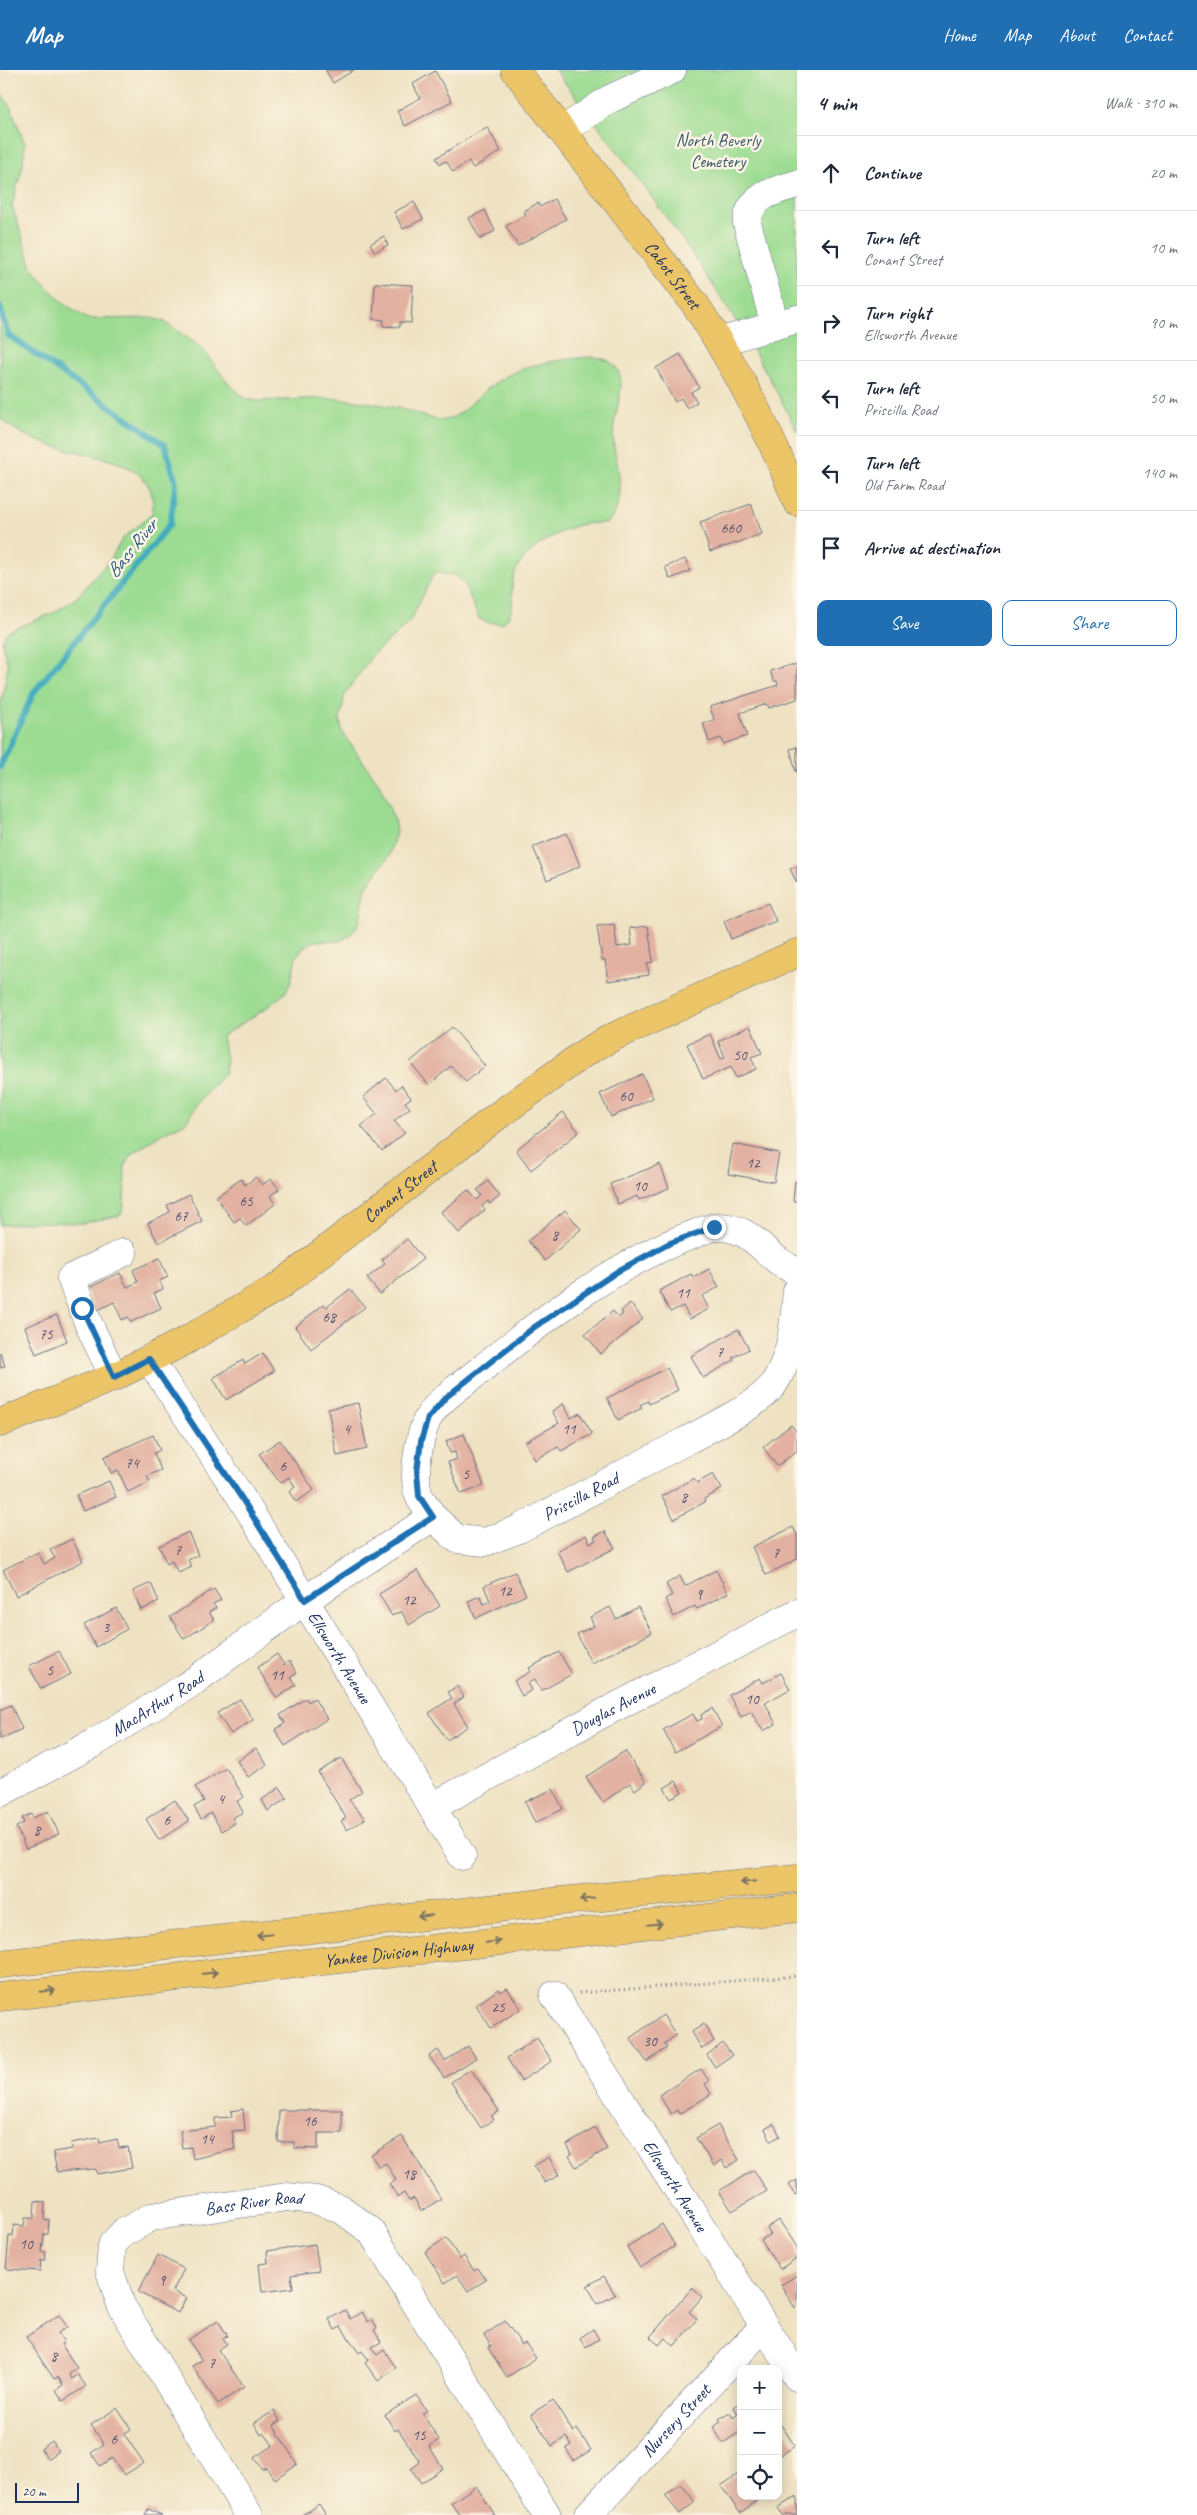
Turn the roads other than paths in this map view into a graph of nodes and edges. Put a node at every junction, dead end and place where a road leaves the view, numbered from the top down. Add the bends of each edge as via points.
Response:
1 (515, 70) edge
2 (672, 70) edge
3 (563, 130) junction
4 (797, 184) edge
5 (786, 322) edge
6 (719, 342) junction
7 (797, 502) edge
8 (797, 953) edge
9 (123, 1252) dead end
10 (797, 1271) edge
11 (797, 1291) edge
12 (149, 1359) junction
13 (114, 1377) junction
14 (0, 1423) edge
15 (433, 1517) junction
16 (305, 1600) junction
17 (797, 1613) edge
18 (0, 1793) edge
19 (432, 1807) junction
20 (462, 1856) dead end
21 (797, 1878) edge
22 (797, 1908) edge
23 (0, 1964) edge
24 (554, 1995) road end
25 (0, 1997) edge
26 (764, 2326) junction
27 (797, 2377) edge
28 (249, 2515) edge
29 (548, 2515) edge
30 (588, 2515) edge

1 - 3 main road, Cabot Street
2 - 3 street via 610,99
3 - 6 main road, Cabot Street via 695,304
4 - 5 street via 763,196 753,204 747,223
5 - 6 street
6 - 7 main road, Cabot Street via 755,404
8 - 12 main road, Conant Street via 586,1052 496,1117 278,1287 185,1342
9 - 13 street via 71,1278
10 - 15 street, Priscilla Road via 784,1266 748,1234 732,1227 714,1227 670,1243 627,1266 541,1323 445,1398 428,1418 417,1471 419,1496
11 - 15 street, Priscilla Road via 790,1348 780,1373 771,1387 756,1400 721,1422 519,1529 485,1542 457,1539
12 - 13 main road, Conant Street
12 - 16 street, Ellsworth Avenue
13 - 14 main road, Conant Street
15 - 16 street
16 - 18 street, MacArthur Road via 190,1684 94,1743
16 - 19 street, Ellsworth Avenue
17 - 19 street, Douglas Avenue
19 - 20 street, Ellsworth Avenue
21 -> 23 main road, Yankee Division Highway
25 -> 22 main road, Yankee Division Highway
24 - 26 street, Ellsworth Avenue
26 - 27 street, Ellsworth Avenue
26 - 30 street, Nursery Street
28 - 29 street, Bass River Road via 121,2305 110,2271 112,2245 123,2233 151,2217 287,2197 316,2200 340,2209 371,2231

